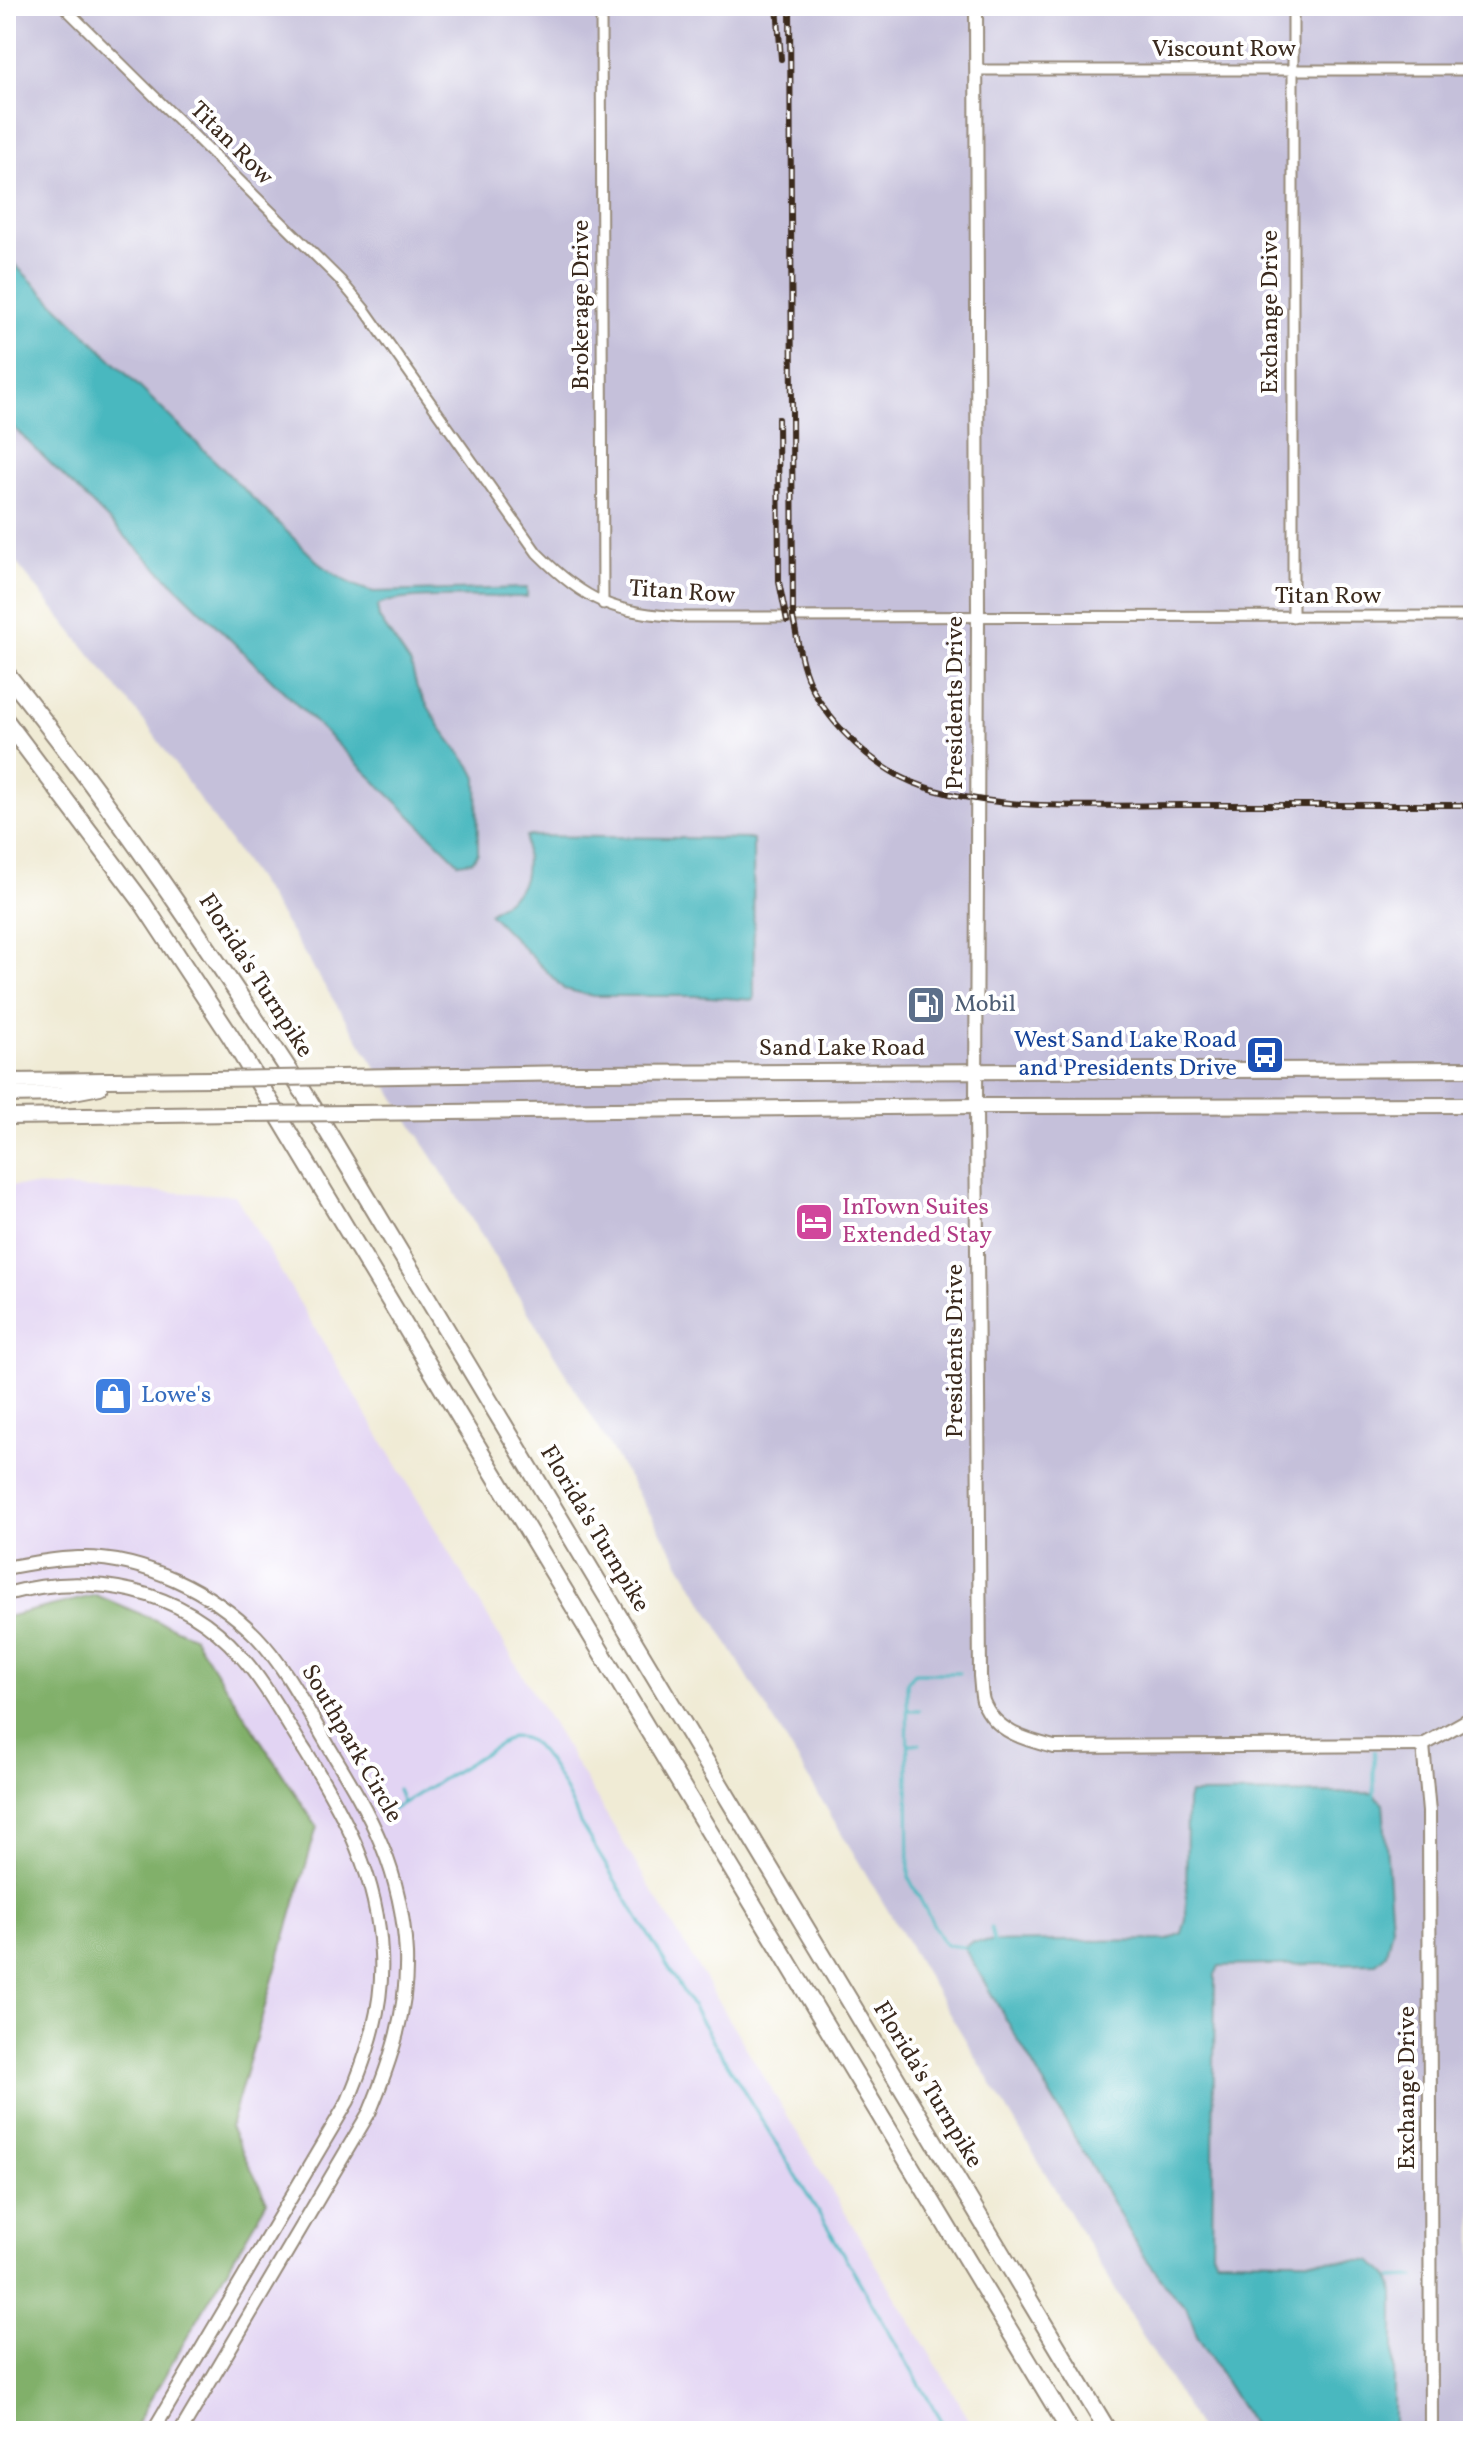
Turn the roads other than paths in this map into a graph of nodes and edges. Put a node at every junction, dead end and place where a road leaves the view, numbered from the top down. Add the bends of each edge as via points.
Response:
1 (63, 6) edge
2 (601, 6) edge
3 (976, 6) edge
4 (1293, 6) edge
5 (976, 70) junction
6 (1293, 70) junction
7 (1473, 70) edge
8 (603, 604) junction
9 (1473, 616) edge
10 (978, 617) junction
11 (1293, 617) junction
12 (6, 673) edge
13 (6, 721) edge
14 (1473, 1069) edge
15 (977, 1070) junction
16 (136, 1080) junction
17 (6, 1081) edge
18 (6, 1095) edge
19 (1473, 1105) edge
20 (976, 1106) junction
21 (6, 1117) edge
22 (6, 1568) edge
23 (6, 1594) edge
24 (1473, 1717) edge
25 (1423, 1745) junction
26 (153, 2431) edge
27 (181, 2431) edge
28 (1070, 2431) edge
29 (1108, 2431) edge
30 (1431, 2431) edge

1 - 8 street, Titan Row via 340,280 537,553 566,582
2 - 8 street, Brokerage Drive
3 - 5 street, Presidents Drive
4 - 6 street, Exchange Drive
5 - 6 street, Viscount Row
5 - 10 street, Presidents Drive
6 - 7 street, Viscount Row
6 - 11 street, Exchange Drive
8 - 10 street, Titan Row via 641,615 685,617
9 - 11 street, Titan Row
10 - 11 street, Titan Row
10 - 15 street, Presidents Drive
12 - 29 highway, Florida's Turnpike via 166,885 308,1099
13 - 28 highway via 142,902 254,1073
14 - 15 main road, Sand Lake Road
15 - 16 main road, Sand Lake Road, bridge
15 - 20 street, Presidents Drive
16 - 17 main road
16 - 18 main road via 63,1094
19 - 20 main road
20 - 21 main road, bridge
20 - 25 street, Presidents Drive via 980,1676 983,1701 999,1725 1023,1739 1054,1747
22 - 27 street, Southpark Circle via 80,1558 125,1563 196,1590 227,1610 282,1670 365,1807 383,1844 403,1923 406,1956 399,2030 370,2111
23 - 26 street, Southpark Circle via 80,1582 120,1587 154,1597 212,1629 262,1684 326,1784 361,1853 379,1927 375,2025 348,2101
24 - 25 street, Presidents Drive
25 - 30 street, Exchange Drive via 1429,1812

